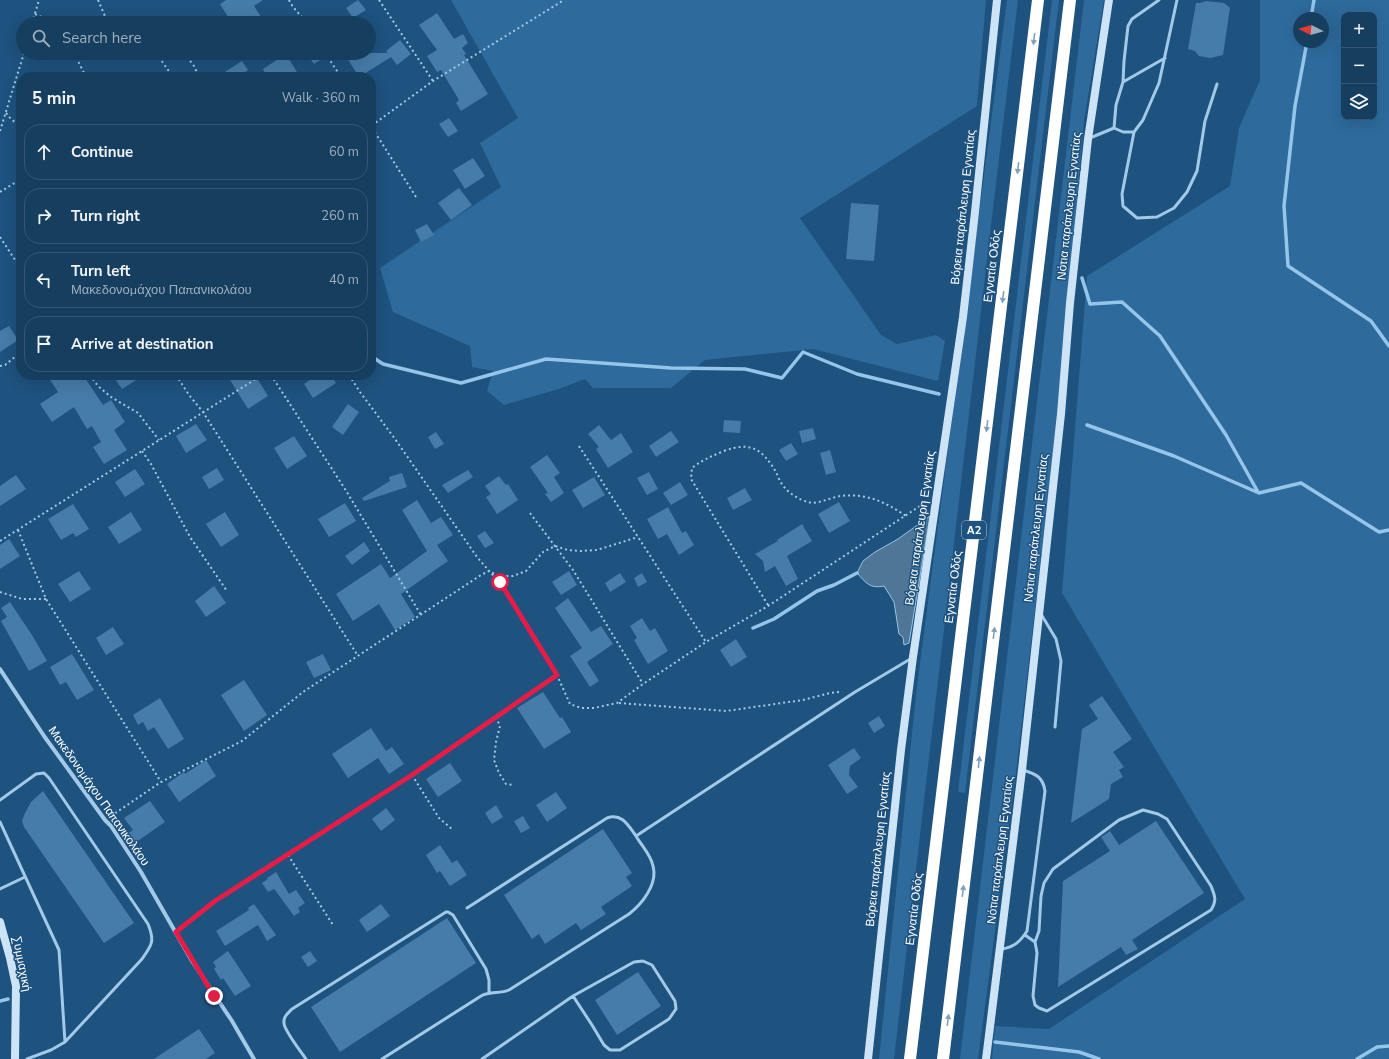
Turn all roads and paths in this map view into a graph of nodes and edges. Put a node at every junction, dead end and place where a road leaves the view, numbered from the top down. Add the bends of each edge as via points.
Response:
1 (38, 0) edge
2 (98, 0) edge
3 (289, 0) edge
4 (379, 0) edge
5 (564, 0) edge
6 (997, 0) edge
7 (1038, 0) edge
8 (1070, 0) edge
9 (1109, 0) edge
10 (1159, 0) edge
11 (1177, 0) edge
12 (35, 14) joint
13 (39, 16) edge
14 (105, 16) edge
15 (302, 16) edge
16 (1165, 58) junction
17 (22, 60) edge
18 (78, 60) edge
19 (161, 60) edge
20 (189, 60) edge
21 (330, 60) edge
22 (18, 72) edge
23 (84, 72) edge
24 (169, 72) edge
25 (196, 72) edge
26 (338, 72) edge
27 (16, 80) edge
28 (433, 82) junction
29 (1123, 82) junction
30 (1216, 84) dead end
31 (6, 113) junction
32 (376, 122) edge
33 (16, 123) edge
34 (1114, 128) junction
35 (0, 131) edge
36 (1134, 132) junction
37 (376, 134) edge
38 (1088, 139) junction
39 (16, 182) edge
40 (0, 192) edge
41 (416, 197) dead end
42 (0, 237) edge
43 (16, 261) edge
44 (16, 356) edge
45 (0, 366) edge
46 (94, 380) edge
47 (179, 380) edge
48 (254, 380) edge
49 (274, 380) edge
50 (352, 380) edge
51 (203, 412) junction
52 (159, 440) junction
53 (579, 446) dead end
54 (142, 451) junction
55 (937, 494) junction
56 (530, 513) dead end
57 (906, 516) junction
58 (18, 530) junction
59 (638, 537) junction
60 (0, 541) edge
61 (555, 546) junction
62 (489, 571) junction
63 (227, 591) dead end
64 (0, 592) edge
65 (46, 599) junction
66 (768, 606) junction
67 (1039, 611) junction
68 (421, 615) junction
69 (706, 642) junction
70 (358, 656) junction
71 (913, 657) junction
72 (0, 669) edge
73 (557, 675) junction
74 (643, 684) junction
75 (855, 692) junction
76 (617, 703) junction
77 (496, 717) junction
78 (1055, 727) dead end
79 (1022, 770) junction
80 (412, 775) junction
81 (161, 782) junction
82 (514, 785) dead end
83 (0, 800) edge
84 (105, 820) junction
85 (0, 822) edge
86 (453, 830) dead end
87 (636, 836) junction
88 (288, 855) junction
89 (25, 877) junction
90 (0, 889) edge
91 (467, 908) dead end
92 (0, 922) edge
93 (333, 925) dead end
94 (176, 932) junction
95 (1025, 934) junction
96 (1035, 942) junction
97 (1000, 949) junction
98 (489, 992) junction
99 (573, 996) junction
100 (65, 1042) junction
101 (15, 1059) edge
102 (28, 1059) edge
103 (254, 1059) edge
104 (306, 1059) edge
105 (382, 1059) edge
106 (482, 1059) edge
107 (868, 1059) edge
108 (910, 1059) edge
109 (943, 1059) edge
110 (986, 1059) edge

1 - 12 path
2 - 14 path
3 - 15 path via 291,6
4 - 28 path
5 - 28 path
6 - 55 street, Βόρεια παράπλευρη Εγνατίας via 963,317
7 -> 108 highway, Εγνατία Οδός / Α2
109 -> 8 highway
9 - 38 street, Νότια παράπλευρη Εγνατίας
10 - 29 lane via 1132,19 1128,26
11 - 16 lane
12 - 13 path
16 - 29 lane
16 - 36 lane via 1159,83 1143,120
17 - 22 path
18 - 23 path
19 - 24 path
20 - 25 path
21 - 26 path
27 - 31 path
28 - 32 path
29 - 34 lane via 1116,105
30 - 36 lane via 1197,171 1187,192 1174,208 1157,217 1137,218 1123,206 1122,194
31 - 33 path
31 - 35 path
34 - 36 lane via 1123,132
34 - 38 lane
37 - 41 path
38 - 67 street, Νότια παράπλευρη Εγνατίας
39 - 40 path
42 - 43 path
44 - 45 path
46 - 52 path via 111,397 138,413
47 - 51 path
48 - 51 path
49 - 68 path via 345,489
50 - 62 path
51 - 52 path
51 - 70 path
52 - 54 path
53 - 59 path
54 - 58 path
54 - 63 path via 190,537
55 - 57 path
55 - 71 street, Βόρεια παράπλευρη Εγνατίας
56 - 61 path
57 - 66 path
57 - 66 path via 888,504 868,497 841,496 810,503 800,499 785,488 772,465 759,450 735,447 702,460 692,468 691,479
58 - 60 path
58 - 65 path
59 - 61 path via 597,550 568,550
59 - 69 path
61 - 62 path via 543,552 526,571 513,576 499,576
61 - 74 path via 573,570
62 - 68 path
62 - 73 path via 504,588
64 - 65 path via 22,599
65 - 81 path
66 - 69 path
67 - 78 lane via 1056,639 1061,661
67 - 79 street, Νότια παράπλευρη Εγνατίας
68 - 70 path
69 - 74 path
70 - 81 path via 303,692 242,741
71 - 75 lane
71 - 107 street, Βόρεια παράπλευρη Εγνατίας
72 - 84 street, Μακεδονομάχου Παπανικολάου via 44,736
73 - 76 path via 570,704 587,708
73 - 77 path
74 - 76 path
75 - 76 path via 830,693 803,700 726,711
75 - 87 lane
77 - 80 path
77 - 82 path via 500,726 494,760 506,784
79 - 95 lane via 1040,778 1045,791
79 - 97 street, Νότια παράπλευρη Εγνατίας
80 - 86 path via 439,818
80 - 88 path
81 - 84 path
83 - 100 lane via 36,774 44,773 144,918 153,936 150,947 142,959
84 - 94 street, Μακεδονομάχου Παπανικολάου via 141,872
85 - 89 lane
87 - 91 lane via 623,819 613,816 606,818
87 - 98 lane via 652,862 654,871 652,883 640,904 624,918 509,990
88 - 93 path
88 - 94 path via 215,901
89 - 90 lane
89 - 100 lane via 59,950
92 - 101 street, Συμμαχική via 16,986
94 - 103 street, Μακεδονομάχου Παπανικολάου
95 - 96 lane
95 - 97 lane via 1018,944
96 - 96 lane via 1037,953 1033,996 1035,1005 1047,1012 1211,910 1215,903 1214,894 1166,819 1143,810 1119,820 1053,869 1044,883 1039,931
97 - 110 street, Νότια παράπλευρη Εγνατίας
98 - 104 lane via 486,969 453,915 446,912 286,1015 284,1023 287,1030
98 - 105 lane
99 - 99 lane via 634,962 643,961 652,965 676,1001 676,1010 669,1019 620,1050 610,1050 604,1045
99 - 106 lane
100 - 102 lane

